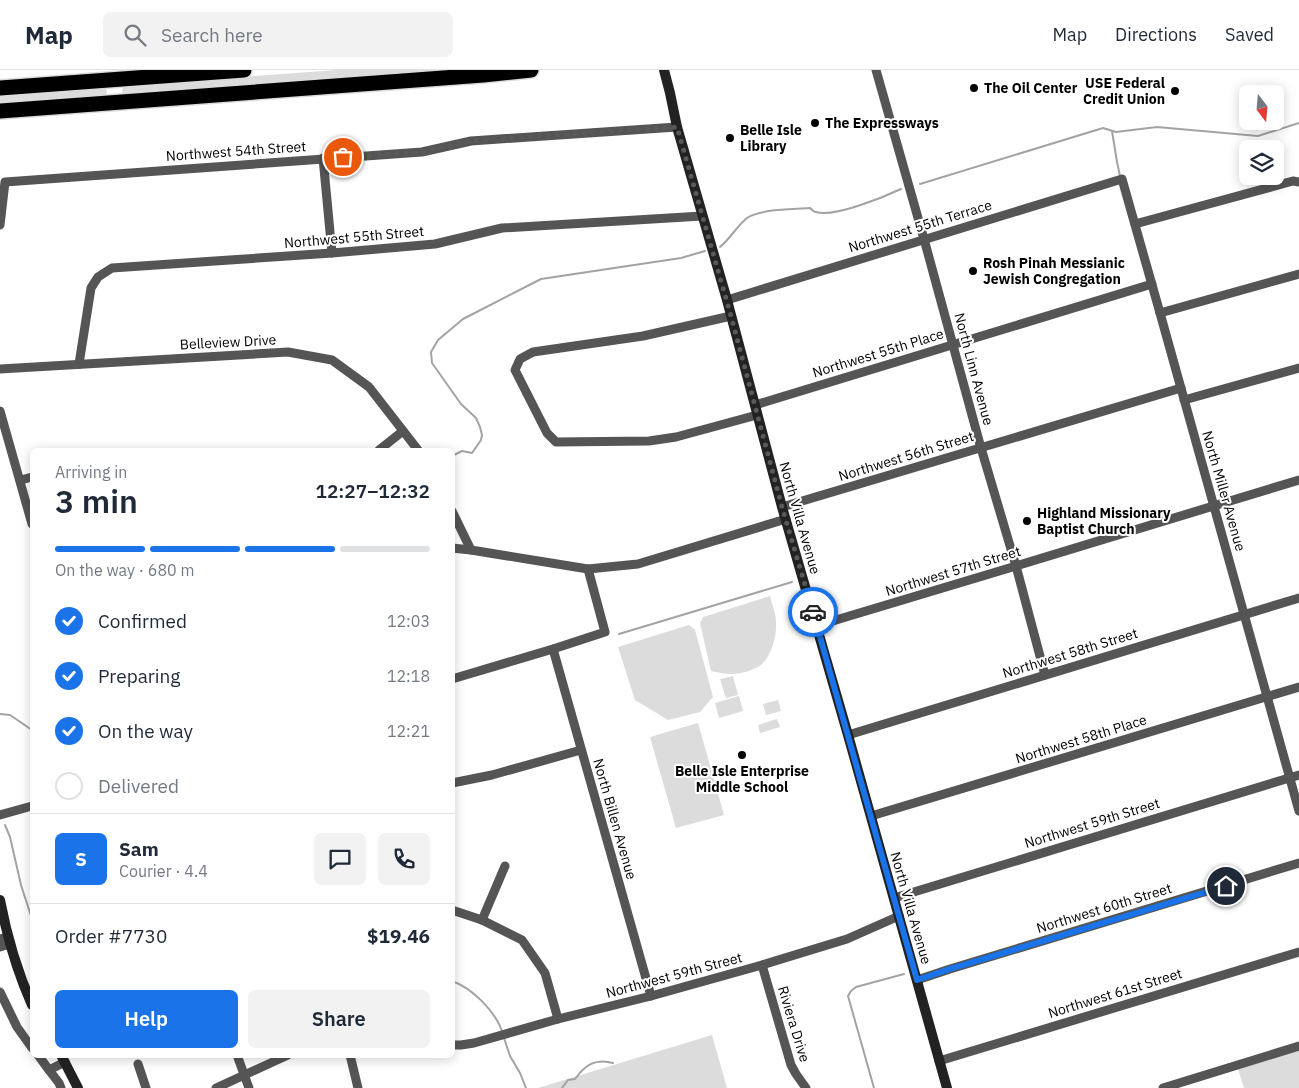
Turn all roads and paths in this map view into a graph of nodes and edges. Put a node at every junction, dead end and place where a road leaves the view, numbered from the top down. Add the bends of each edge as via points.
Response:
1 (244, 70) edge
2 (531, 70) edge
3 (664, 70) edge
4 (876, 70) edge
5 (0, 88) edge
6 (0, 111) edge
7 (677, 127) junction
8 (323, 158) junction
9 (1122, 180) joint
10 (1296, 182) edge
11 (702, 216) junction
12 (1135, 224) junction
13 (0, 225) edge
14 (924, 239) junction
15 (332, 253) junction
16 (1299, 274) edge
17 (1152, 284) junction
18 (726, 300) junction
19 (1160, 313) junction
20 (731, 316) junction
21 (954, 344) junction
22 (79, 364) junction
23 (1299, 368) edge
24 (0, 369) edge
25 (1181, 388) junction
26 (1184, 400) junction
27 (756, 410) junction
28 (0, 411) edge
29 (403, 431) junction
30 (382, 448) edge
31 (416, 448) edge
32 (982, 448) junction
33 (30, 478) edge
34 (21, 480) junction
35 (1299, 480) edge
36 (1214, 506) junction
37 (782, 507) junction
38 (30, 516) edge
39 (455, 517) edge
40 (786, 519) junction
41 (455, 548) edge
42 (471, 550) junction
43 (1016, 566) junction
44 (588, 569) junction
45 (1299, 598) edge
46 (1244, 615) junction
47 (816, 626) junction
48 (553, 649) junction
49 (1045, 675) junction
50 (455, 677) edge
51 (1299, 687) edge
52 (1267, 697) junction
53 (848, 735) junction
54 (581, 750) junction
55 (1294, 776) edge
56 (455, 782) edge
57 (30, 807) edge
58 (1299, 811) edge
59 (0, 815) edge
60 (870, 816) junction
61 (1299, 863) edge
62 (505, 866) dead end
63 (894, 898) junction
64 (0, 900) edge
65 (455, 911) edge
66 (899, 916) junction
67 (482, 920) junction
68 (4, 942) edge
69 (1299, 952) edge
70 (762, 965) junction
71 (917, 980) junction
72 (0, 992) edge
73 (651, 996) junction
74 (30, 1000) edge
75 (558, 1019) junction
76 (30, 1045) edge
77 (455, 1045) edge
78 (1299, 1046) edge
79 (40, 1058) edge
80 (63, 1058) edge
81 (238, 1058) edge
82 (282, 1058) edge
83 (351, 1058) edge
84 (939, 1061) junction
85 (138, 1064) dead end
86 (49, 1070) junction
87 (244, 1076) junction
88 (61, 1088) edge
89 (78, 1088) edge
90 (146, 1088) edge
91 (216, 1088) edge
92 (248, 1088) edge
93 (358, 1088) edge
94 (806, 1088) edge
95 (947, 1088) edge
96 (1163, 1088) edge

1 - 5 highway
2 - 6 highway
3 - 7 street, North Villa Avenue
4 - 14 street, North Linn Avenue
7 - 8 street, Northwest 54th Street via 470,141 422,152
7 - 11 street, North Villa Avenue
8 - 13 street, Northwest 54th Street via 5,182
8 - 15 street
9 - 12 street, North Miller Avenue
9 - 14 street, Northwest 55th Terrace
10 - 12 street
11 - 15 street, Northwest 55th Street via 502,228 435,244
11 - 18 street, North Villa Avenue
12 - 17 street, North Miller Avenue
14 - 18 street, Northwest 55th Terrace
14 - 21 street, North Linn Avenue
15 - 22 street, Northwest 55th Street via 112,268 98,277 91,288
16 - 19 street
17 - 19 street, North Miller Avenue
17 - 21 street, Northwest 55th Place
18 - 20 street, North Villa Avenue
19 - 25 street, North Miller Avenue
20 - 27 street, North Villa Avenue
20 - 27 street, Northwest 55th Place via 644,336 533,352 520,359 515,370 546,433 556,442 649,441 676,437
21 - 27 street, Northwest 55th Place
21 - 32 street, North Linn Avenue
22 - 24 street, Belleview Drive
22 - 29 street, Belleview Drive via 288,352 332,360 368,387
23 - 26 street
25 - 26 street, North Miller Avenue
25 - 32 street, Northwest 56th Street
26 - 36 street, North Miller Avenue
27 - 37 street, North Villa Avenue
28 - 34 street
29 - 30 street
29 - 31 street, Belleview Drive
32 - 37 street, Northwest 56th Street
32 - 43 street, North Linn Avenue
33 - 34 street
34 - 38 street
35 - 36 street, Northwest 57th Street
36 - 43 street, Northwest 57th Street
36 - 46 street, North Miller Avenue
37 - 40 street, North Villa Avenue
39 - 42 street
40 - 44 street via 638,564
40 - 47 street, North Villa Avenue
41 - 42 street
42 - 44 street
43 - 47 street, Northwest 57th Street
43 - 49 street, North Linn Avenue
44 - 48 street via 605,632
45 - 46 street, Northwest 58th Street
46 - 49 street, Northwest 58th Street
46 - 52 street, North Miller Avenue
47 - 53 street, North Villa Avenue
48 - 50 street
48 - 54 street, North Billen Avenue
49 - 53 street, Northwest 58th Street
51 - 52 street, Northwest 58th Place
52 - 55 street, North Miller Avenue
52 - 60 street, Northwest 58th Place
53 - 60 street, North Villa Avenue
54 - 56 street
54 - 73 street, North Billen Avenue
55 - 58 street, North Miller Avenue
55 - 63 street, Northwest 59th Street
57 - 59 street
60 - 63 street, North Villa Avenue
61 - 71 street, Northwest 60th Street
62 - 67 street
63 - 66 street, North Villa Avenue
64 - 68 street
65 - 67 street
66 - 70 street, Northwest 59th Street via 847,940
66 - 71 street, North Villa Avenue
67 - 75 street via 522,940 545,973
68 - 74 street
69 - 84 street, Northwest 61st Street
70 - 73 street, Northwest 59th Street
70 - 94 street, Riviera Drive via 791,1065
71 - 84 street, North Villa Avenue
72 - 76 street
73 - 75 street, Northwest 59th Street
75 - 77 street, Northwest 59th Street via 474,1043
78 - 96 street
79 - 86 street
80 - 86 street
80 - 89 street
81 - 87 street
82 - 87 street
83 - 93 street
84 - 95 street, North Villa Avenue
85 - 90 street
86 - 88 street
87 - 91 street
87 - 92 street

